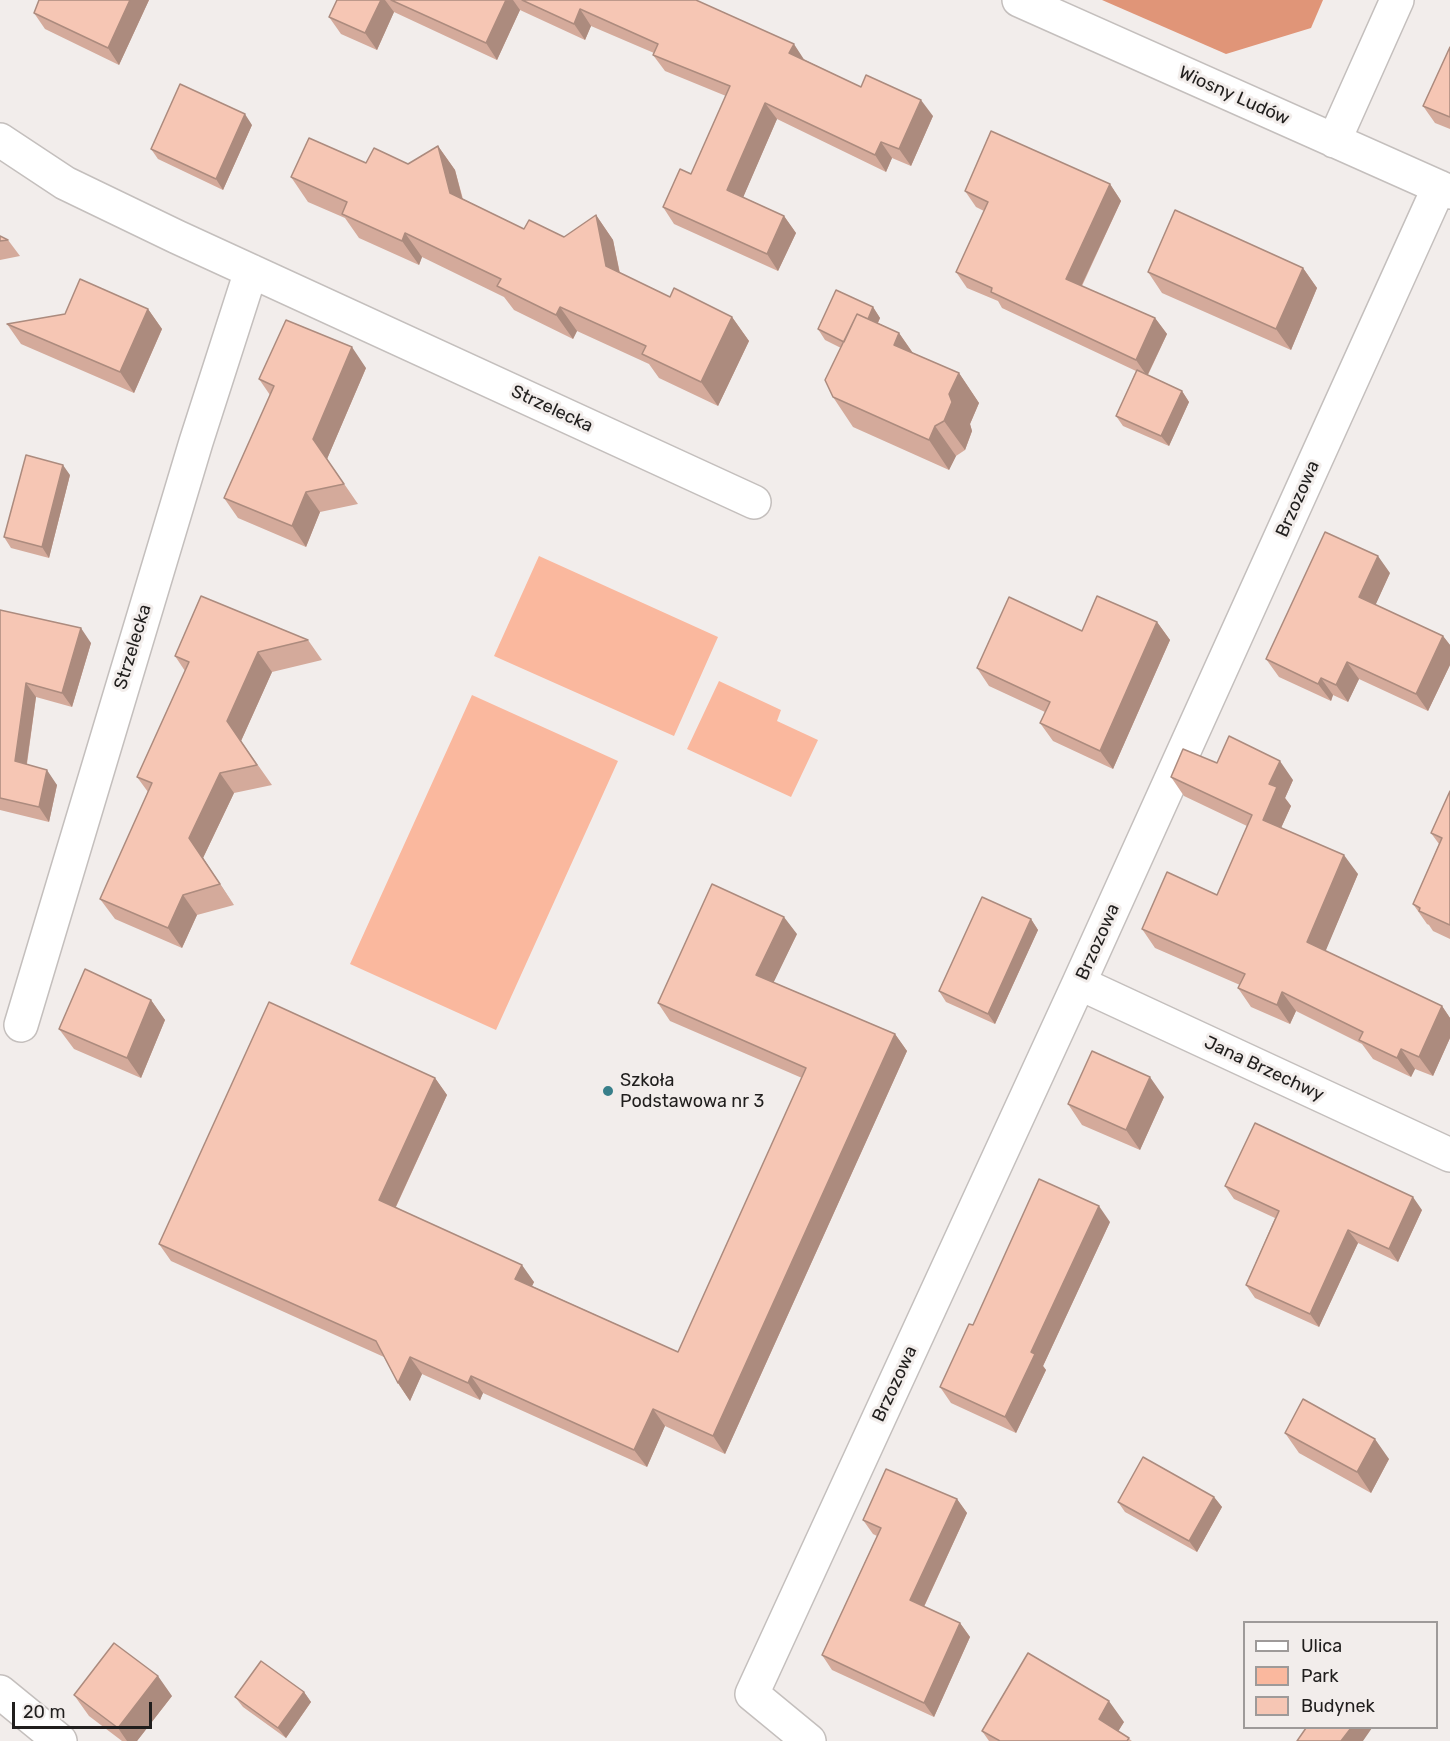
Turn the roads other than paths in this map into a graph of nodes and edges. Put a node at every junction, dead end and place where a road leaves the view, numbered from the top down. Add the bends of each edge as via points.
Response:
1 (1019, 0) edge
2 (1397, 0) edge
3 (0, 140) edge
4 (1334, 141) junction
5 (1445, 190) edge
6 (251, 271) junction
7 (754, 502) dead end
8 (1079, 983) junction
9 (21, 1025) dead end
10 (1450, 1155) edge
11 (0, 1692) edge
12 (60, 1741) edge
13 (809, 1741) edge

1 - 4 street, Wiosny Ludów
2 - 4 street
3 - 6 street, Strzelecka via 66,183
4 - 5 street, Wiosny Ludów
5 - 8 street, Brzozowa
6 - 7 street, Strzelecka
6 - 9 street, Strzelecka
8 - 10 street, Jana Brzechwy
8 - 13 street, Brzozowa via 752,1694
11 - 12 street

